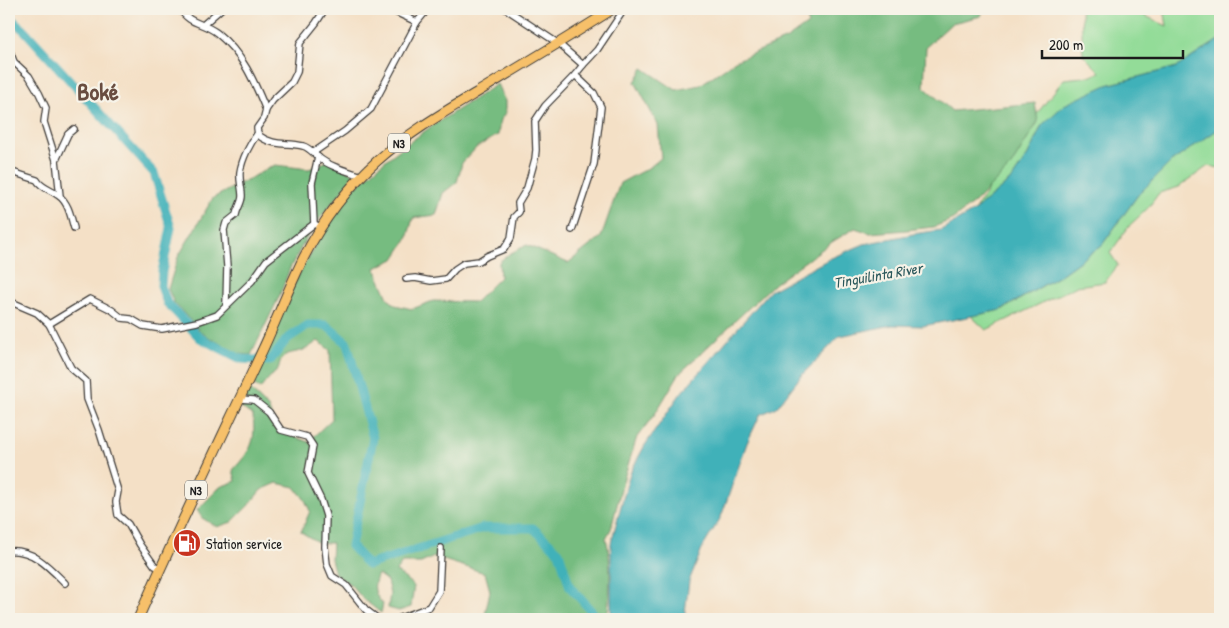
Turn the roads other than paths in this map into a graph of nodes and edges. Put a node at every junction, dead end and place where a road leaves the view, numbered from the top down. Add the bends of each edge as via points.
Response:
1 (180, 9) edge
2 (220, 9) edge
3 (325, 9) edge
4 (388, 9) edge
5 (428, 9) edge
6 (506, 9) edge
7 (613, 9) edge
8 (622, 9) edge
9 (417, 22) junction
10 (204, 24) junction
11 (559, 44) junction
12 (9, 49) edge
13 (583, 65) junction
14 (575, 75) junction
15 (266, 110) junction
16 (74, 130) dead end
17 (258, 133) junction
18 (316, 154) junction
19 (56, 160) junction
20 (9, 171) edge
21 (362, 176) junction
22 (60, 196) junction
23 (318, 226) junction
24 (74, 228) dead end
25 (572, 230) dead end
26 (406, 279) dead end
27 (9, 301) edge
28 (226, 305) junction
29 (49, 324) junction
30 (240, 399) junction
31 (441, 548) dead end
32 (9, 551) edge
33 (161, 568) junction
34 (65, 583) dead end
35 (138, 619) edge
36 (378, 619) edge
37 (398, 619) edge

1 - 10 street via 193,22
2 - 10 street
3 - 15 street via 300,43 297,72 292,82
4 - 9 street
5 - 9 street
6 - 11 street
7 - 11 highway, N3
8 - 13 street via 597,50
9 - 18 street via 371,108
10 - 15 street via 240,55
11 - 13 street
11 - 21 highway, N3 via 426,123
12 - 19 street via 14,62 29,76 46,108 44,122
13 - 14 street
14 - 25 street via 594,93 601,107 594,164
14 - 26 street via 535,121 535,159 527,188 518,203 519,212 514,217 511,238 504,249 478,261 464,263 446,279
15 - 17 street via 257,128
16 - 19 street via 68,134
17 - 18 street via 273,144 301,146
17 - 28 street via 240,171 241,203 224,230
18 - 21 street via 336,167
18 - 23 street via 312,183
19 - 22 street
20 - 22 street via 37,180
21 - 23 highway, N3
22 - 24 street via 67,205
23 - 28 street via 266,261
23 - 30 highway, N3
27 - 29 street via 37,313
28 - 29 street via 217,315 162,328 143,326 122,318 90,298
29 - 33 street via 71,368 86,380 87,399 118,491 118,515 128,524 155,566
30 - 33 highway, N3
30 - 36 street via 254,400 269,412 281,430 308,437 313,446 308,473 326,516 326,564 332,576 346,585 366,610
31 - 37 street via 439,591 429,607
32 - 34 street via 34,556
33 - 35 highway, N3

